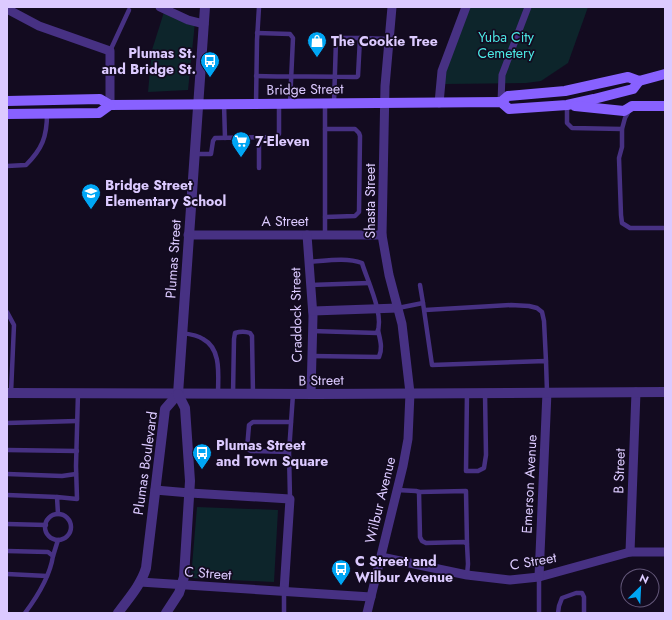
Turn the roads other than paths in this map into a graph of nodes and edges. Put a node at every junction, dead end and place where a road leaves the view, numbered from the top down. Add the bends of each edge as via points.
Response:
1 (160, 7) edge
2 (205, 7) edge
3 (259, 7) edge
4 (392, 7) edge
5 (466, 7) edge
6 (528, 7) edge
7 (7, 9) edge
8 (129, 10) dead end
9 (204, 24) junction
10 (257, 33) junction
11 (360, 38) junction
12 (390, 39) junction
13 (110, 51) junction
14 (665, 74) edge
15 (256, 76) junction
16 (291, 76) junction
17 (335, 76) junction
18 (639, 81) junction
19 (7, 100) edge
20 (501, 102) junction
21 (290, 103) junction
22 (330, 103) junction
23 (385, 103) junction
24 (439, 103) junction
25 (197, 104) junction
26 (224, 104) junction
27 (256, 104) junction
28 (279, 104) junction
29 (567, 104) junction
30 (110, 105) junction
31 (632, 106) junction
32 (665, 106) edge
33 (7, 114) edge
34 (47, 114) junction
35 (325, 129) junction
36 (622, 129) junction
37 (225, 138) junction
38 (259, 138) junction
39 (194, 154) junction
40 (7, 166) edge
41 (259, 168) dead end
42 (325, 217) junction
43 (665, 228) edge
44 (188, 235) junction
45 (306, 235) junction
46 (325, 235) junction
47 (382, 235) junction
48 (309, 262) junction
49 (369, 283) junction
50 (310, 285) junction
51 (420, 285) dead end
52 (423, 303) junction
53 (398, 308) junction
54 (378, 309) junction
55 (425, 310) junction
56 (313, 311) junction
57 (7, 312) edge
58 (378, 330) junction
59 (312, 331) junction
60 (182, 333) junction
61 (312, 356) junction
62 (546, 361) junction
63 (467, 392) junction
64 (547, 392) junction
65 (636, 392) junction
66 (665, 392) edge
67 (9, 393) edge
68 (78, 393) junction
69 (410, 393) junction
70 (484, 393) junction
71 (178, 394) junction
72 (218, 394) junction
73 (233, 394) junction
74 (252, 394) junction
75 (293, 394) junction
76 (311, 394) junction
77 (77, 421) junction
78 (291, 422) junction
79 (7, 423) edge
80 (7, 450) edge
81 (77, 451) junction
82 (289, 452) junction
83 (7, 474) edge
84 (76, 474) junction
85 (155, 490) junction
86 (398, 490) junction
87 (419, 492) junction
88 (190, 493) junction
89 (7, 495) edge
90 (57, 497) junction
91 (290, 499) junction
92 (58, 514) junction
93 (7, 524) edge
94 (46, 525) junction
95 (58, 540) junction
96 (467, 544) junction
97 (7, 551) edge
98 (630, 552) junction
99 (665, 552) edge
100 (53, 556) junction
101 (380, 557) junction
102 (7, 574) edge
103 (467, 575) junction
104 (47, 576) junction
105 (539, 577) junction
106 (140, 582) junction
107 (182, 585) junction
108 (284, 591) junction
109 (371, 597) junction
110 (24, 613) edge
111 (118, 613) edge
112 (166, 613) edge
113 (284, 613) edge
114 (367, 613) edge
115 (539, 613) edge
116 (558, 613) edge
117 (584, 613) edge

1 - 9 street via 192,22
2 - 9 street, Plumas Street
3 - 10 lane
4 - 12 street, Shasta Street
5 - 24 street via 442,71
6 - 20 street via 502,75
7 - 13 street via 39,26
8 - 13 lane
9 - 25 street, Plumas Street
10 - 15 lane
10 - 16 lane via 290,34 293,38
11 - 12 lane
11 - 17 lane via 358,76
11 - 17 lane via 337,38
12 - 23 street, Shasta Street
13 - 30 street
14 - 18 main road, Bridge Street
15 - 16 lane
15 - 27 lane
16 - 17 lane
16 - 21 lane
17 - 22 lane
18 - 20 main road, Bridge Street via 628,77 565,91 508,96
18 - 29 main road, Bridge Street via 633,89
19 - 30 main road, Bridge Street via 100,99
20 - 24 main road, Bridge Street
20 - 29 main road, Bridge Street via 509,109
21 - 22 main road, Bridge Street
21 - 28 main road, Bridge Street
22 - 23 main road, Bridge Street
22 - 35 lane
23 - 24 main road, Bridge Street
23 - 47 street, Shasta Street
25 - 26 main road, Bridge Street
25 - 30 main road, Bridge Street
25 - 39 street, Plumas Street
26 - 27 main road, Bridge Street
26 - 37 lane
27 - 28 main road, Bridge Street
28 - 38 lane via 279,134 275,137
29 - 31 main road via 624,111
29 - 36 lane via 567,122 572,128
30 - 34 main road, Bridge Street via 99,113
31 - 32 main road
31 - 36 lane
33 - 34 main road, Bridge Street
34 - 40 lane via 45,139 36,155 26,165
35 - 42 lane
35 - 42 lane via 355,129 359,133 360,143 359,212 355,216
36 - 43 lane via 619,158 622,223 630,228
37 - 38 lane
37 - 39 lane via 215,138 211,154
38 - 41 lane
39 - 44 street, Plumas Street
42 - 46 lane
44 - 45 street, A Street
44 - 60 street, Plumas Street
45 - 46 street, A Street
45 - 48 street, Craddock Street
46 - 47 street, A Street
47 - 53 street, Shasta Street
48 - 49 lane via 362,262
48 - 50 street, Craddock Street
49 - 50 lane
49 - 54 lane
50 - 56 street, Craddock Street
51 - 52 lane
52 - 53 lane
52 - 55 lane
53 - 54 street
53 - 69 street, Shasta Street
54 - 56 street
54 - 58 lane
55 - 62 lane via 511,305 536,308 542,312 544,321
55 - 62 lane via 432,365
56 - 59 street, Craddock Street
57 - 67 lane via 14,325
58 - 59 lane via 377,333
58 - 61 lane via 382,351 379,357
59 - 61 street, Craddock Street
60 - 71 street, Plumas Street
60 - 72 lane via 204,339 211,346 217,358
61 - 76 street, Craddock Street
62 - 64 lane
63 - 69 street, B Street
63 - 70 street, B Street
63 - 70 lane via 466,471 484,468
64 - 65 street, B Street
64 - 70 street, B Street
64 - 105 street, Emerson Avenue
65 - 66 street, B Street
65 - 98 street, B Street
67 - 68 street, B Street
68 - 71 street, B Street
68 - 77 lane
69 - 76 street, B Street
69 - 86 street, Wilbur Avenue via 408,439
71 - 72 street, B Street
71 - 85 street, Plumas Boulevard via 166,409
71 - 88 street via 185,408
72 - 73 street, B Street
73 - 74 street, B Street
73 - 74 lane via 235,333 245,331 252,336
74 - 75 street, B Street
75 - 76 street, B Street
75 - 78 lane
77 - 79 lane
77 - 81 lane
78 - 82 lane
78 - 82 lane via 253,422 249,425 248,434 247,449 251,451
80 - 81 lane
81 - 84 lane
82 - 91 lane
83 - 84 lane
84 - 90 lane via 77,499
85 - 88 street
85 - 106 street, Plumas Boulevard via 146,568
86 - 87 lane
86 - 101 street, Wilbur Avenue
87 - 96 lane via 422,541
87 - 96 lane via 466,491
88 - 91 street
88 - 107 street
89 - 90 lane
90 - 92 lane
91 - 108 street
92 - 94 lane via 50,518
92 - 95 lane via 69,519 71,527 69,535
93 - 94 lane
94 - 95 lane via 47,534
95 - 100 lane
96 - 103 lane
97 - 100 lane via 48,552
98 - 99 street, C Street
98 - 105 street, C Street
100 - 104 lane
101 - 103 street, C Street
101 - 109 street, Wilbur Avenue
102 - 104 lane
103 - 105 street, C Street via 510,580
104 - 110 lane via 34,601
105 - 115 lane
106 - 107 street, C Street
106 - 111 street, Plumas Boulevard
107 - 108 street, C Street
107 - 112 street
108 - 109 street, C Street
108 - 113 lane
109 - 114 street, Wilbur Avenue
116 - 117 lane via 562,598 582,593

